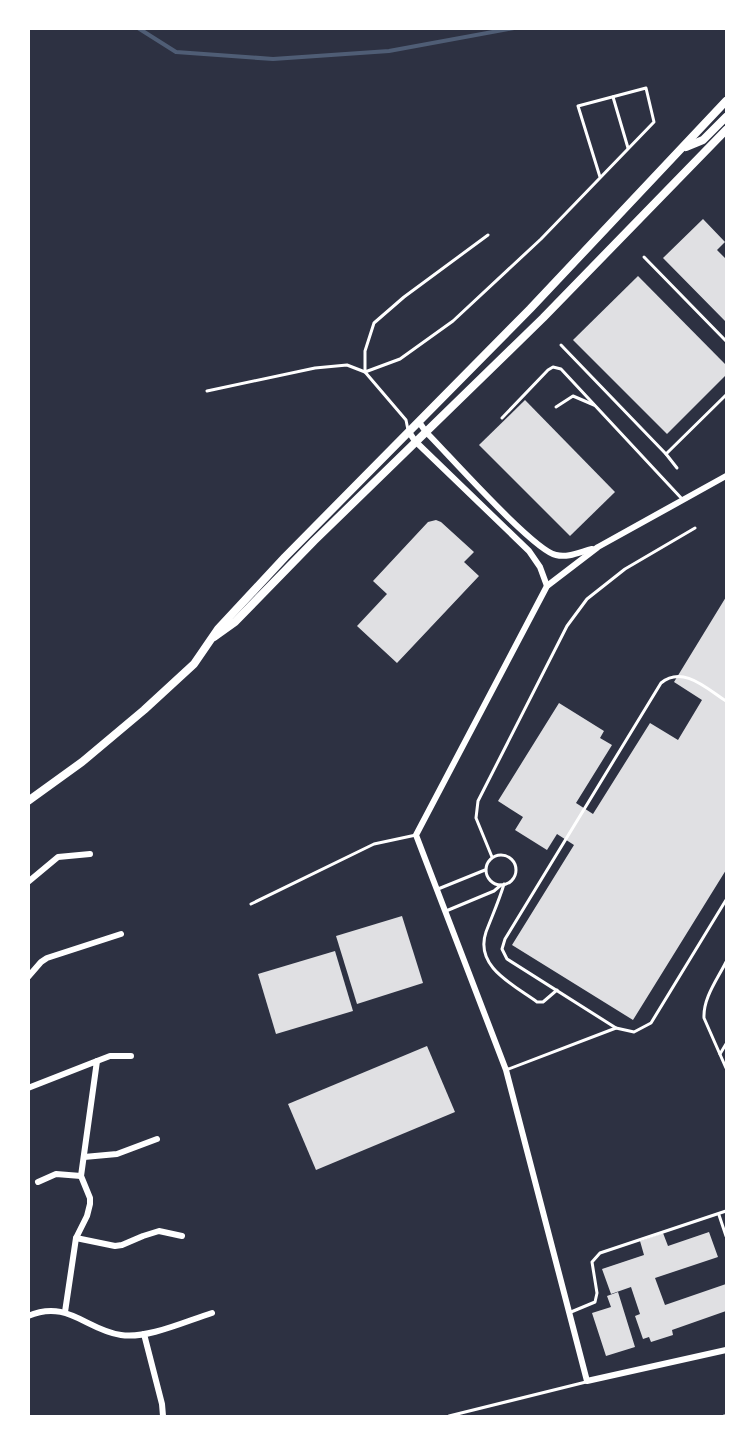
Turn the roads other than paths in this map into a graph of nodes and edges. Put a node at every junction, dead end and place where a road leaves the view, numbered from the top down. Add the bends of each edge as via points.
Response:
1 (613, 97) junction
2 (726, 101) edge
3 (726, 117) edge
4 (726, 130) edge
5 (684, 147) junction
6 (628, 148) junction
7 (600, 177) junction
8 (488, 235) dead end
9 (644, 257) dead end
10 (726, 341) edge
11 (561, 345) dead end
12 (365, 372) junction
13 (207, 391) dead end
14 (726, 395) edge
15 (595, 406) junction
16 (556, 407) dead end
17 (502, 418) dead end
18 (406, 420) junction
19 (419, 422) junction
20 (409, 432) junction
21 (426, 432) junction
22 (416, 441) junction
23 (666, 454) junction
24 (677, 468) dead end
25 (726, 476) edge
26 (683, 500) junction
27 (695, 528) dead end
28 (598, 547) junction
29 (547, 585) junction
30 (211, 640) junction
31 (726, 701) edge
32 (28, 801) edge
33 (416, 835) junction
34 (90, 854) dead end
35 (492, 857) junction
36 (485, 870) junction
37 (28, 882) edge
38 (503, 884) junction
39 (437, 889) junction
40 (726, 900) edge
41 (251, 904) dead end
42 (445, 911) junction
43 (121, 934) dead end
44 (726, 962) edge
45 (28, 977) edge
46 (557, 990) junction
47 (616, 1028) junction
48 (726, 1044) edge
49 (720, 1054) junction
50 (131, 1056) dead end
51 (97, 1061) junction
52 (726, 1068) edge
53 (506, 1070) junction
54 (28, 1088) edge
55 (157, 1139) dead end
56 (84, 1156) junction
57 (81, 1176) junction
58 (38, 1182) dead end
59 (726, 1211) edge
60 (718, 1215) junction
61 (182, 1236) dead end
62 (726, 1236) edge
63 (76, 1238) junction
64 (65, 1312) junction
65 (569, 1312) junction
66 (212, 1313) dead end
67 (28, 1316) edge
68 (144, 1334) junction
69 (726, 1350) edge
70 (588, 1381) junction
71 (163, 1416) edge
72 (449, 1416) edge

1 - 6 lane
1 - 6 lane via 646,88 654,122
1 - 7 lane via 578,106
2 - 5 street
3 - 5 street via 703,140
4 - 21 street
5 - 19 street
6 - 7 lane
7 - 12 lane via 541,239 453,321 400,359
8 - 12 lane via 374,323 365,351
9 - 10 lane
11 - 23 lane
12 - 13 lane via 347,365 332,365
12 - 18 lane
14 - 23 lane
15 - 16 lane via 573,396
15 - 17 lane via 561,369 553,367
15 - 26 lane
18 - 19 lane
18 - 20 lane
19 - 20 street
19 - 21 street
20 - 22 street
20 - 30 street via 285,557
21 - 22 street
21 - 28 street via 532,540 554,555
22 - 29 street via 529,551
22 - 30 street via 235,622
23 - 24 lane
25 - 26 street
26 - 28 street
27 - 35 lane via 626,568 587,598 567,626 476,807 476,818
28 - 29 street
29 - 33 street
30 - 32 street via 194,664 144,710
31 - 46 lane via 686,676 661,683 505,939 502,949 507,959
33 - 39 street
33 - 41 lane via 374,844
34 - 37 street via 58,857
35 - 36 lane
35 - 38 lane via 506,855 513,861 515,875
36 - 38 lane via 492,882
36 - 39 lane
38 - 42 lane
38 - 46 lane via 486,933 486,957 495,971 537,1002 543,1002
39 - 42 street
40 - 47 lane via 651,1023 634,1032
42 - 53 street
43 - 45 street via 47,958
44 - 49 lane via 703,1010
46 - 47 lane
47 - 53 lane
48 - 49 lane
49 - 52 lane
50 - 51 street via 110,1056
51 - 54 street
51 - 56 street
53 - 65 street
55 - 56 street via 117,1155
56 - 57 street
57 - 58 street via 57,1174
57 - 63 street via 90,1204
59 - 60 lane
60 - 62 lane
60 - 65 lane via 600,1253 592,1262 595,1302
61 - 63 street via 159,1232 115,1246
63 - 64 street
64 - 67 street
64 - 68 street via 121,1335
65 - 70 street
66 - 68 street
68 - 71 street
69 - 70 street
70 - 72 lane

